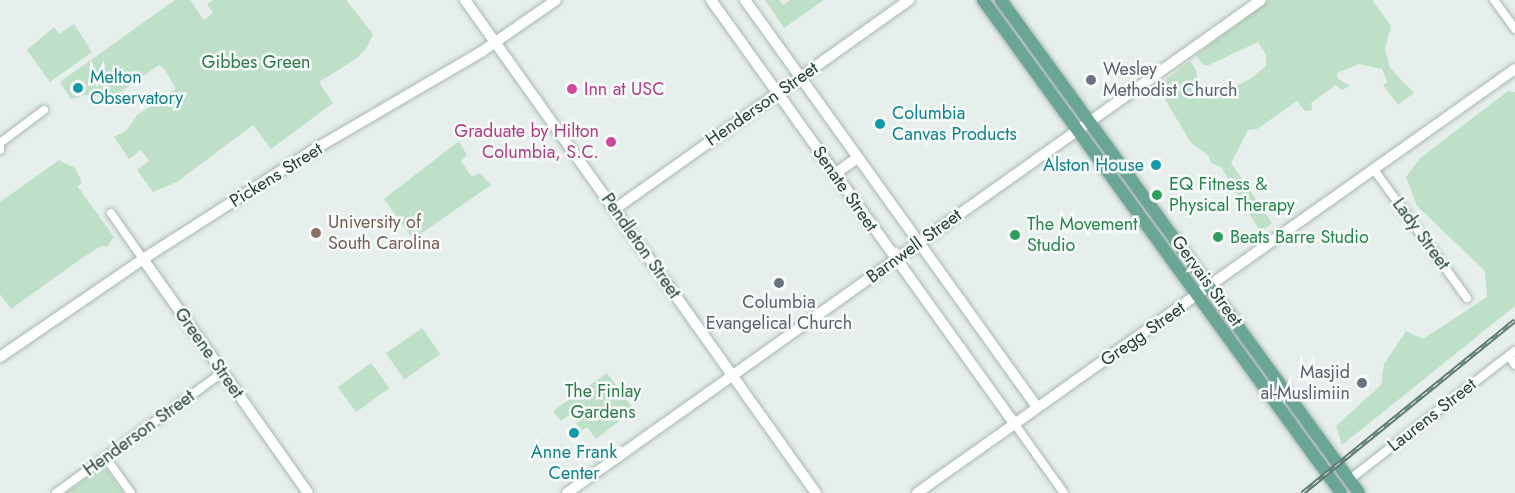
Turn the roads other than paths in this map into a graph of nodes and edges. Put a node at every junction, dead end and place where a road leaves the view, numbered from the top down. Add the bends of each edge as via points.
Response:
1 (465, 0) edge
2 (556, 0) edge
3 (745, 0) edge
4 (909, 0) edge
5 (983, 0) edge
6 (1001, 0) edge
7 (1260, 0) edge
8 (1494, 0) edge
9 (717, 2) edge
10 (1515, 29) edge
11 (495, 43) junction
12 (1515, 69) edge
13 (800, 78) junction
14 (777, 94) junction
15 (44, 111) dead end
16 (1088, 123) junction
17 (1076, 131) junction
18 (0, 143) edge
19 (0, 150) edge
20 (857, 158) junction
21 (1375, 171) junction
22 (835, 174) junction
23 (615, 209) junction
24 (111, 213) dead end
25 (918, 242) junction
26 (143, 259) junction
27 (896, 260) junction
28 (1208, 288) junction
29 (1196, 297) junction
30 (1467, 298) dead end
31 (1512, 353) edge
32 (0, 357) edge
33 (1515, 364) edge
34 (222, 372) junction
35 (733, 375) junction
36 (1037, 408) junction
37 (1014, 423) junction
38 (106, 458) junction
39 (1349, 480) junction
40 (1338, 492) edge
41 (56, 493) edge
42 (131, 493) edge
43 (308, 493) edge
44 (567, 493) edge
45 (816, 493) edge
46 (917, 493) edge
47 (1064, 493) edge
48 (1359, 493) edge

1 - 11 street, Pendleton Street
2 - 11 street, Pickens Street
3 - 13 street, Senate Street
4 - 13 street, Henderson Street
5 - 17 main road, Gervais Street
6 - 16 main road, Gervais Street
7 - 16 street, Barnwell Street
8 - 10 street
9 - 14 street, Senate Street
11 - 23 street, Pendleton Street
11 - 26 street, Pickens Street
12 - 21 street, Gregg Street
13 - 14 street, Henderson Street
13 - 20 street, Senate Street
14 - 22 street, Senate Street
14 - 23 street, Henderson Street
15 - 18 street
16 - 17 street, Barnwell Street
16 - 28 main road, Gervais Street
17 - 25 street, Barnwell Street
17 - 29 main road, Gervais Street
18 - 19 street
20 - 22 street
20 - 25 street, Senate Street
21 - 28 street, Gregg Street
21 - 30 street, Lady Street
22 - 27 street, Senate Street
23 - 35 street, Pendleton Street
24 - 26 street, Greene Street
25 - 27 street, Barnwell Street
25 - 36 street, Senate Street
26 - 32 street, Pickens Street
26 - 34 street, Greene Street
27 - 35 street, Barnwell Street
27 - 37 street, Senate Street
28 - 29 street, Gregg Street
28 - 39 main road, Gervais Street
29 - 36 street, Gregg Street
29 - 40 main road, Gervais Street
31 - 33 street
31 - 39 street, Laurens Street
34 - 38 street, Henderson Street
34 - 43 street, Greene Street
35 - 44 street, Barnwell Street
35 - 45 street, Pendleton Street
36 - 37 street, Gregg Street
37 - 46 street, Gregg Street
37 - 47 street, Senate Street
38 - 41 street, Henderson Street
38 - 42 street
39 - 48 main road, Gervais Street

